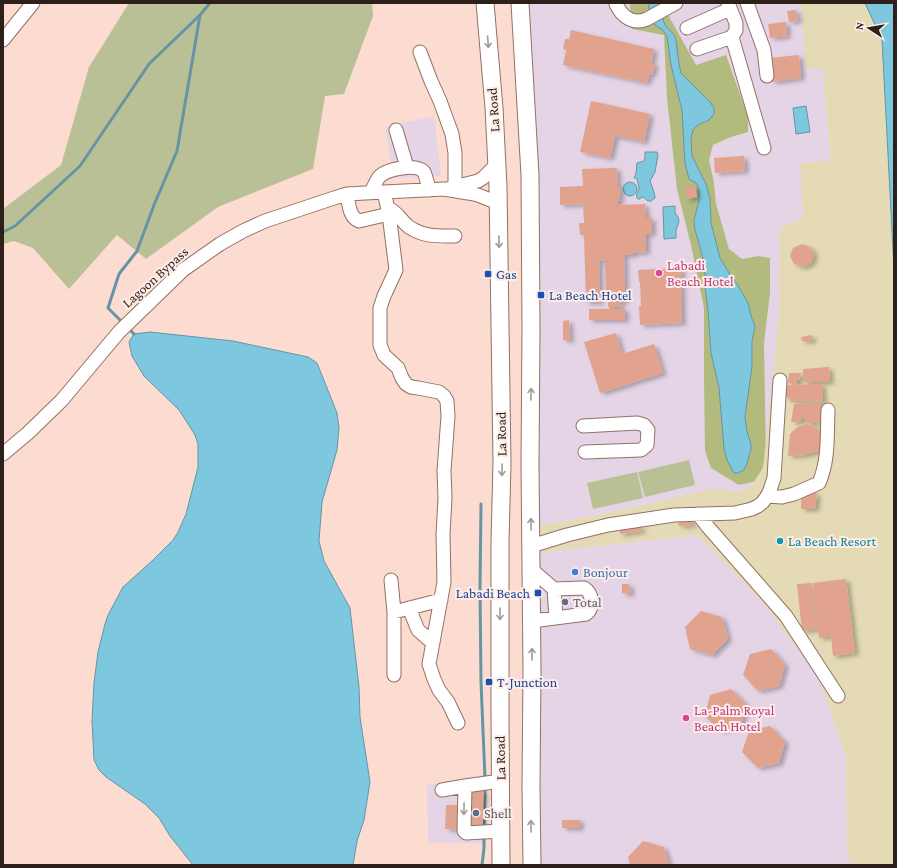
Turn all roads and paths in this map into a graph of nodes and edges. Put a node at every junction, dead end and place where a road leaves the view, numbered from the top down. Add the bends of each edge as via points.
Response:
1 (33, 3) edge
2 (485, 3) edge
3 (520, 3) edge
4 (747, 3) edge
5 (616, 4) dead end
6 (672, 5) edge
7 (729, 6) edge
8 (687, 28) dead end
9 (732, 37) junction
10 (3, 40) edge
11 (697, 50) dead end
12 (420, 52) dead end
13 (767, 76) dead end
14 (396, 130) dead end
15 (764, 148) dead end
16 (496, 165) junction
17 (407, 167) junction
18 (450, 188) junction
19 (429, 190) junction
20 (378, 192) junction
21 (347, 194) junction
22 (498, 203) junction
23 (389, 211) junction
24 (455, 236) dead end
25 (780, 380) dead end
26 (828, 410) dead end
27 (583, 426) dead end
28 (585, 452) dead end
29 (3, 454) edge
30 (767, 496) junction
31 (698, 514) junction
32 (532, 546) junction
33 (532, 570) junction
34 (391, 580) dead end
35 (554, 589) junction
36 (441, 600) junction
37 (409, 608) junction
38 (394, 612) junction
39 (556, 618) junction
40 (532, 621) junction
41 (433, 644) junction
42 (394, 675) dead end
43 (838, 696) dead end
44 (458, 723) dead end
45 (490, 782) junction
46 (465, 786) junction
47 (442, 790) dead end
48 (490, 832) junction
49 (501, 865) edge
50 (532, 865) edge

1 - 10 street
2 -> 16 main road, La Road
32 -> 3 main road, La Road via 530,175
4 - 13 street via 764,50
5 - 6 street via 622,14 636,22
7 - 8 street
7 - 9 street via 736,23
9 - 11 street
9 - 15 street
12 - 18 street via 452,134 455,153
14 - 17 street
16 - 18 street, Lagoon Bypass via 478,181
16 - 22 main road, La Road
17 - 19 street via 418,168 424,172
17 - 20 street via 380,176 376,181
18 - 19 street, Lagoon Bypass
18 - 22 street, Lagoon Bypass
19 - 20 street, Lagoon Bypass
20 - 21 street, Lagoon Bypass
20 - 23 street
21 - 23 street via 352,215 359,221
21 - 29 street, Lagoon Bypass via 243,231 183,270 119,332 62,400
22 -> 45 main road, La Road via 502,463 500,621
23 - 24 street via 395,212 409,227 426,235
23 - 36 street via 396,270 380,308 380,346 384,355 398,368 406,384 439,392 447,401 444,582
25 - 30 street via 774,478
26 - 30 street via 826,457 819,483 782,497
27 - 28 street via 637,423 644,425 648,430 647,445 641,450
30 - 31 street via 752,509 735,513
31 - 32 street via 608,525
31 - 43 street via 786,616
32 - 33 main road, La Road
33 - 35 street
33 - 40 main road, La Road
34 - 38 street
35 - 39 street
35 - 39 street via 584,588 590,594 592,606 586,614
36 - 37 street
36 - 41 street
37 - 38 street
37 - 41 street via 418,630
38 - 42 street
39 - 40 street
50 -> 40 main road, La Road
41 - 44 street via 429,664 439,690
45 - 46 street
45 - 48 main road, La Road
46 - 47 street
46 -> 48 street via 464,831
48 - 49 main road, La Road

